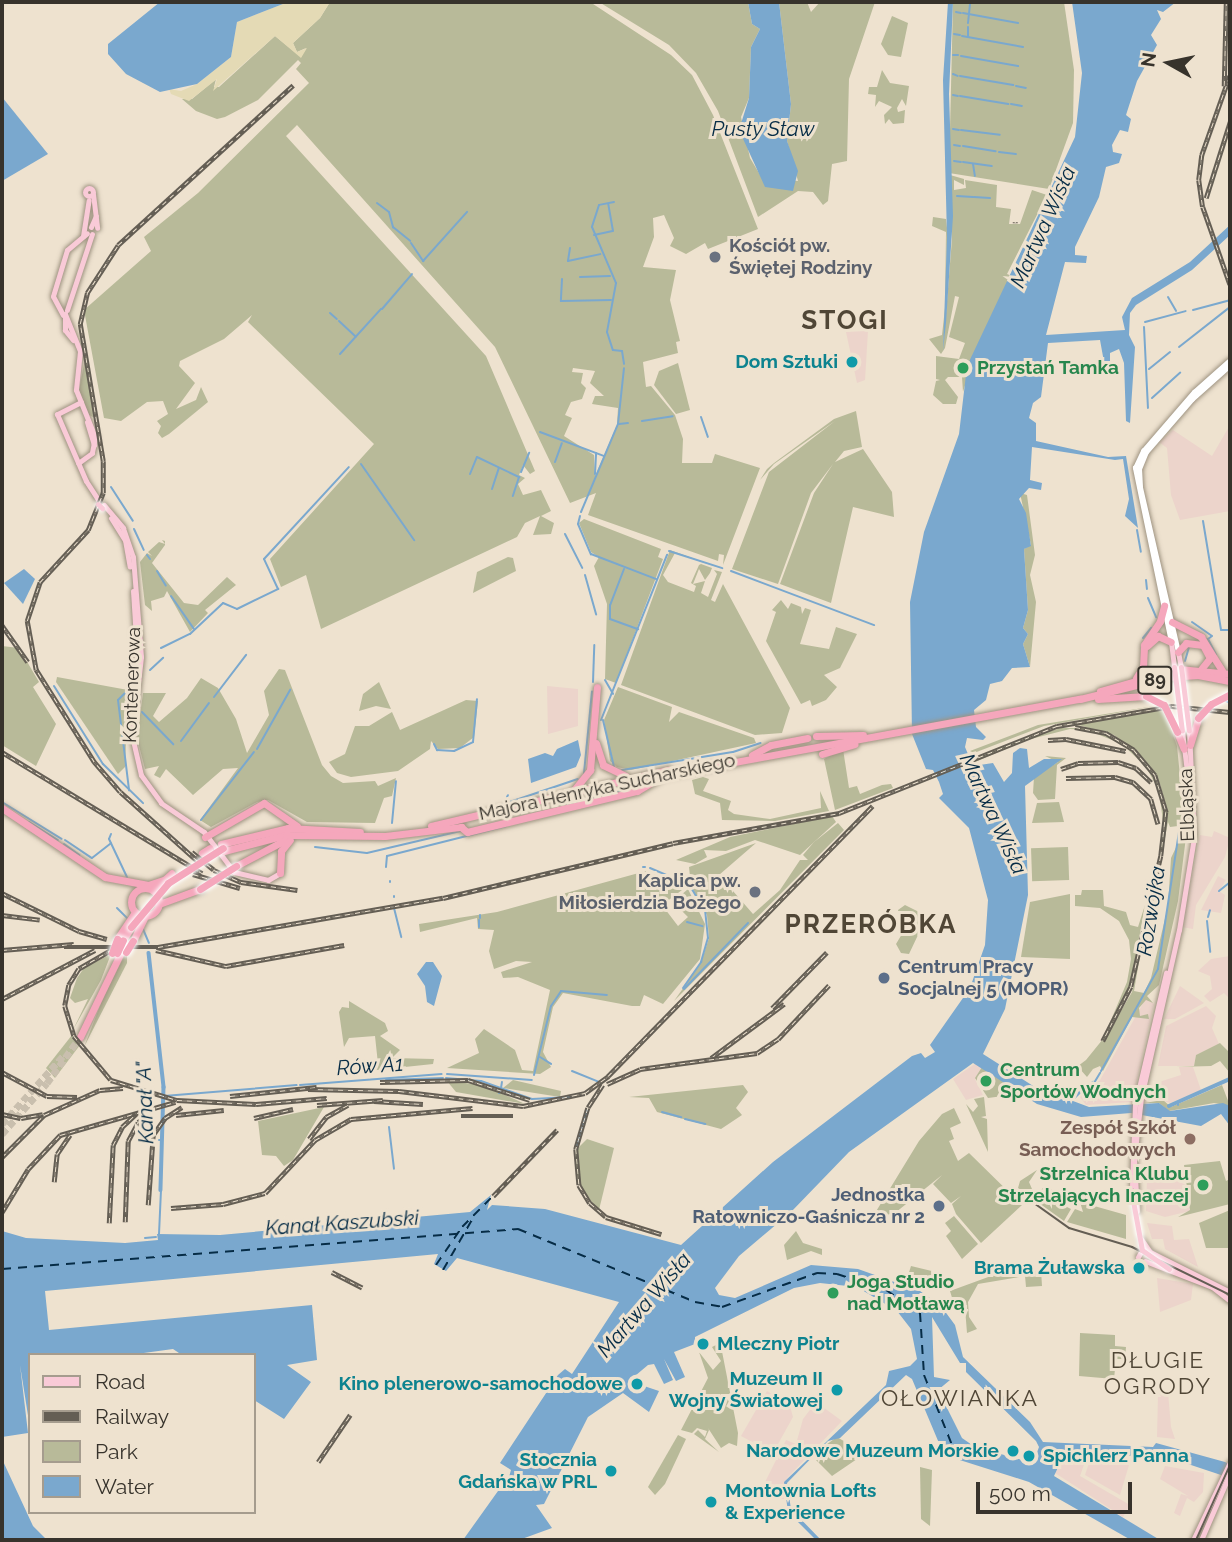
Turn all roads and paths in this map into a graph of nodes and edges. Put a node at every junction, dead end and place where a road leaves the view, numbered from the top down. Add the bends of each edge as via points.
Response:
1 (102, 194) dead end
2 (91, 198) junction
3 (79, 200) dead end
4 (92, 218) junction
5 (91, 230) junction
6 (79, 241) junction
7 (66, 315) junction
8 (1230, 363) edge
9 (80, 402) junction
10 (78, 463) junction
11 (1164, 607) junction
12 (1172, 622) junction
13 (1171, 642) junction
14 (1178, 652) junction
15 (1177, 667) junction
16 (1202, 668) junction
17 (1156, 673) junction
18 (1228, 676) edge
19 (1135, 679) junction
20 (1100, 691) junction
21 (1230, 695) edge
22 (1080, 699) junction
23 (1021, 708) junction
24 (1183, 731) junction
25 (816, 736) dead end
26 (866, 736) junction
27 (1187, 747) junction
28 (822, 754) dead end
29 (752, 757) junction
30 (767, 761) dead end
31 (630, 778) junction
32 (570, 793) junction
33 (2, 808) edge
34 (276, 809) junction
35 (298, 827) junction
36 (265, 830) junction
37 (359, 834) junction
38 (291, 839) junction
39 (214, 841) junction
40 (266, 847) junction
41 (280, 854) junction
42 (280, 873) joint
43 (169, 876) junction
44 (136, 888) junction
45 (153, 890) junction
46 (159, 904) junction
47 (135, 912) junction
48 (145, 916) junction
49 (125, 940) junction
50 (78, 1036) tunnel mouth
51 (1136, 1115) junction
52 (1130, 1159) junction
53 (1129, 1191) dead end
54 (1141, 1239) junction
55 (1138, 1257) dead end
56 (1145, 1261) dead end
57 (1212, 1287) junction
58 (1230, 1292) edge
59 (1230, 1301) edge
60 (1230, 1462) edge
61 (1230, 1473) edge
62 (1223, 1484) junction
63 (1194, 1540) edge
64 (1201, 1540) edge

1 - 2 main road
2 - 3 main road
2 - 4 main road
2 - 6 main road
4 - 5 main road
4 - 6 main road
5 - 6 main road
5 - 7 main road
6 - 7 main road via 68,250 53,296
7 - 9 main road via 65,330 80,351 76,385
8 - 11 main road, Elbląska via 1194,392 1137,463 1135,482
8 - 12 main road, Elbląska via 1146,452 1139,469
9 - 10 main road via 94,445
9 - 10 main road, Kontenerowa via 57,414
10 - 39 main road, Kontenerowa via 83,484 122,534 131,571 137,654 128,733 133,762 155,801
11 - 13 main road, Elbląska
11 - 19 highway via 1144,645 1143,667
12 - 14 main road, Elbląska
12 - 18 highway via 1200,637
13 - 15 main road, Elbląska
13 - 17 highway via 1161,635 1147,644 1148,667
14 - 15 main road, Elbląska
14 - 16 highway via 1186,643 1203,645 1210,658
15 - 24 main road, Elbląska, bridge
16 - 17 highway
16 - 18 highway
17 - 19 highway
18 - 20 highway, Majora Henryka Sucharskiego / 89 via 1185,671
18 - 22 highway, Majora Henryka Sucharskiego / 89 via 1177,676
19 - 20 highway
20 - 23 highway, Majora Henryka Sucharskiego / 89
21 - 27 highway, bridge via 1211,704 1198,719
22 - 23 highway, Majora Henryka Sucharskiego / 89
22 - 24 highway, bridge via 1146,696 1164,705
23 - 26 highway, Majora Henryka Sucharskiego / 89
24 - 27 highway
24 - 27 main road, Elbląska
25 - 26 highway
26 - 28 highway
26 - 29 highway, Majora Henryka Sucharskiego / 89
27 - 51 main road, Elbląska via 1191,841
29 - 30 highway
29 - 31 highway, Majora Henryka Sucharskiego / 89
29 - 37 highway, Majora Henryka Sucharskiego / 89 via 664,775 637,790 467,832 461,827
31 - 32 highway, Majora Henryka Sucharskiego / 89
31 - 32 highway via 610,772 598,757 599,687 590,770
32 - 37 highway, Majora Henryka Sucharskiego / 89 via 421,828
33 - 44 highway, 89 via 100,875
34 - 35 highway
34 - 36 highway via 276,821
34 - 39 highway via 260,804
35 - 36 highway, 89
35 - 37 highway, 89
36 - 39 highway, 89
37 - 38 highway, 89
37 - 39 highway, Majora Henryka Sucharskiego
38 - 40 highway, 89
38 - 41 highway
39 - 42 main road, Kontenerowa via 239,875 268,880
39 - 43 highway, 89, bridge
39 - 49 highway, Majora Henryka Sucharskiego, bridge
40 - 41 highway
40 - 46 highway, 89, bridge via 200,889
41 - 42 highway
43 - 44 highway, 89
43 - 45 highway
44 - 45 highway
44 - 47 highway via 131,902
45 - 46 highway
46 - 48 highway, 89 via 154,914
47 - 48 highway
47 - 49 highway
48 - 49 highway
49 - 50 highway, Majora Henryka Sucharskiego, bridge
51 - 52 main road, Elbląska
51 - 54 main road, Elbląska via 1134,1165
52 - 53 main road
52 - 57 main road, Elbląska, bridge via 1142,1250 1169,1269
54 - 55 main road via 1143,1249
54 - 58 main road, Elbląska via 1150,1252
56 - 57 main road
57 - 59 main road
60 - 62 main road
61 - 62 main road
62 - 63 main road
62 - 64 main road

